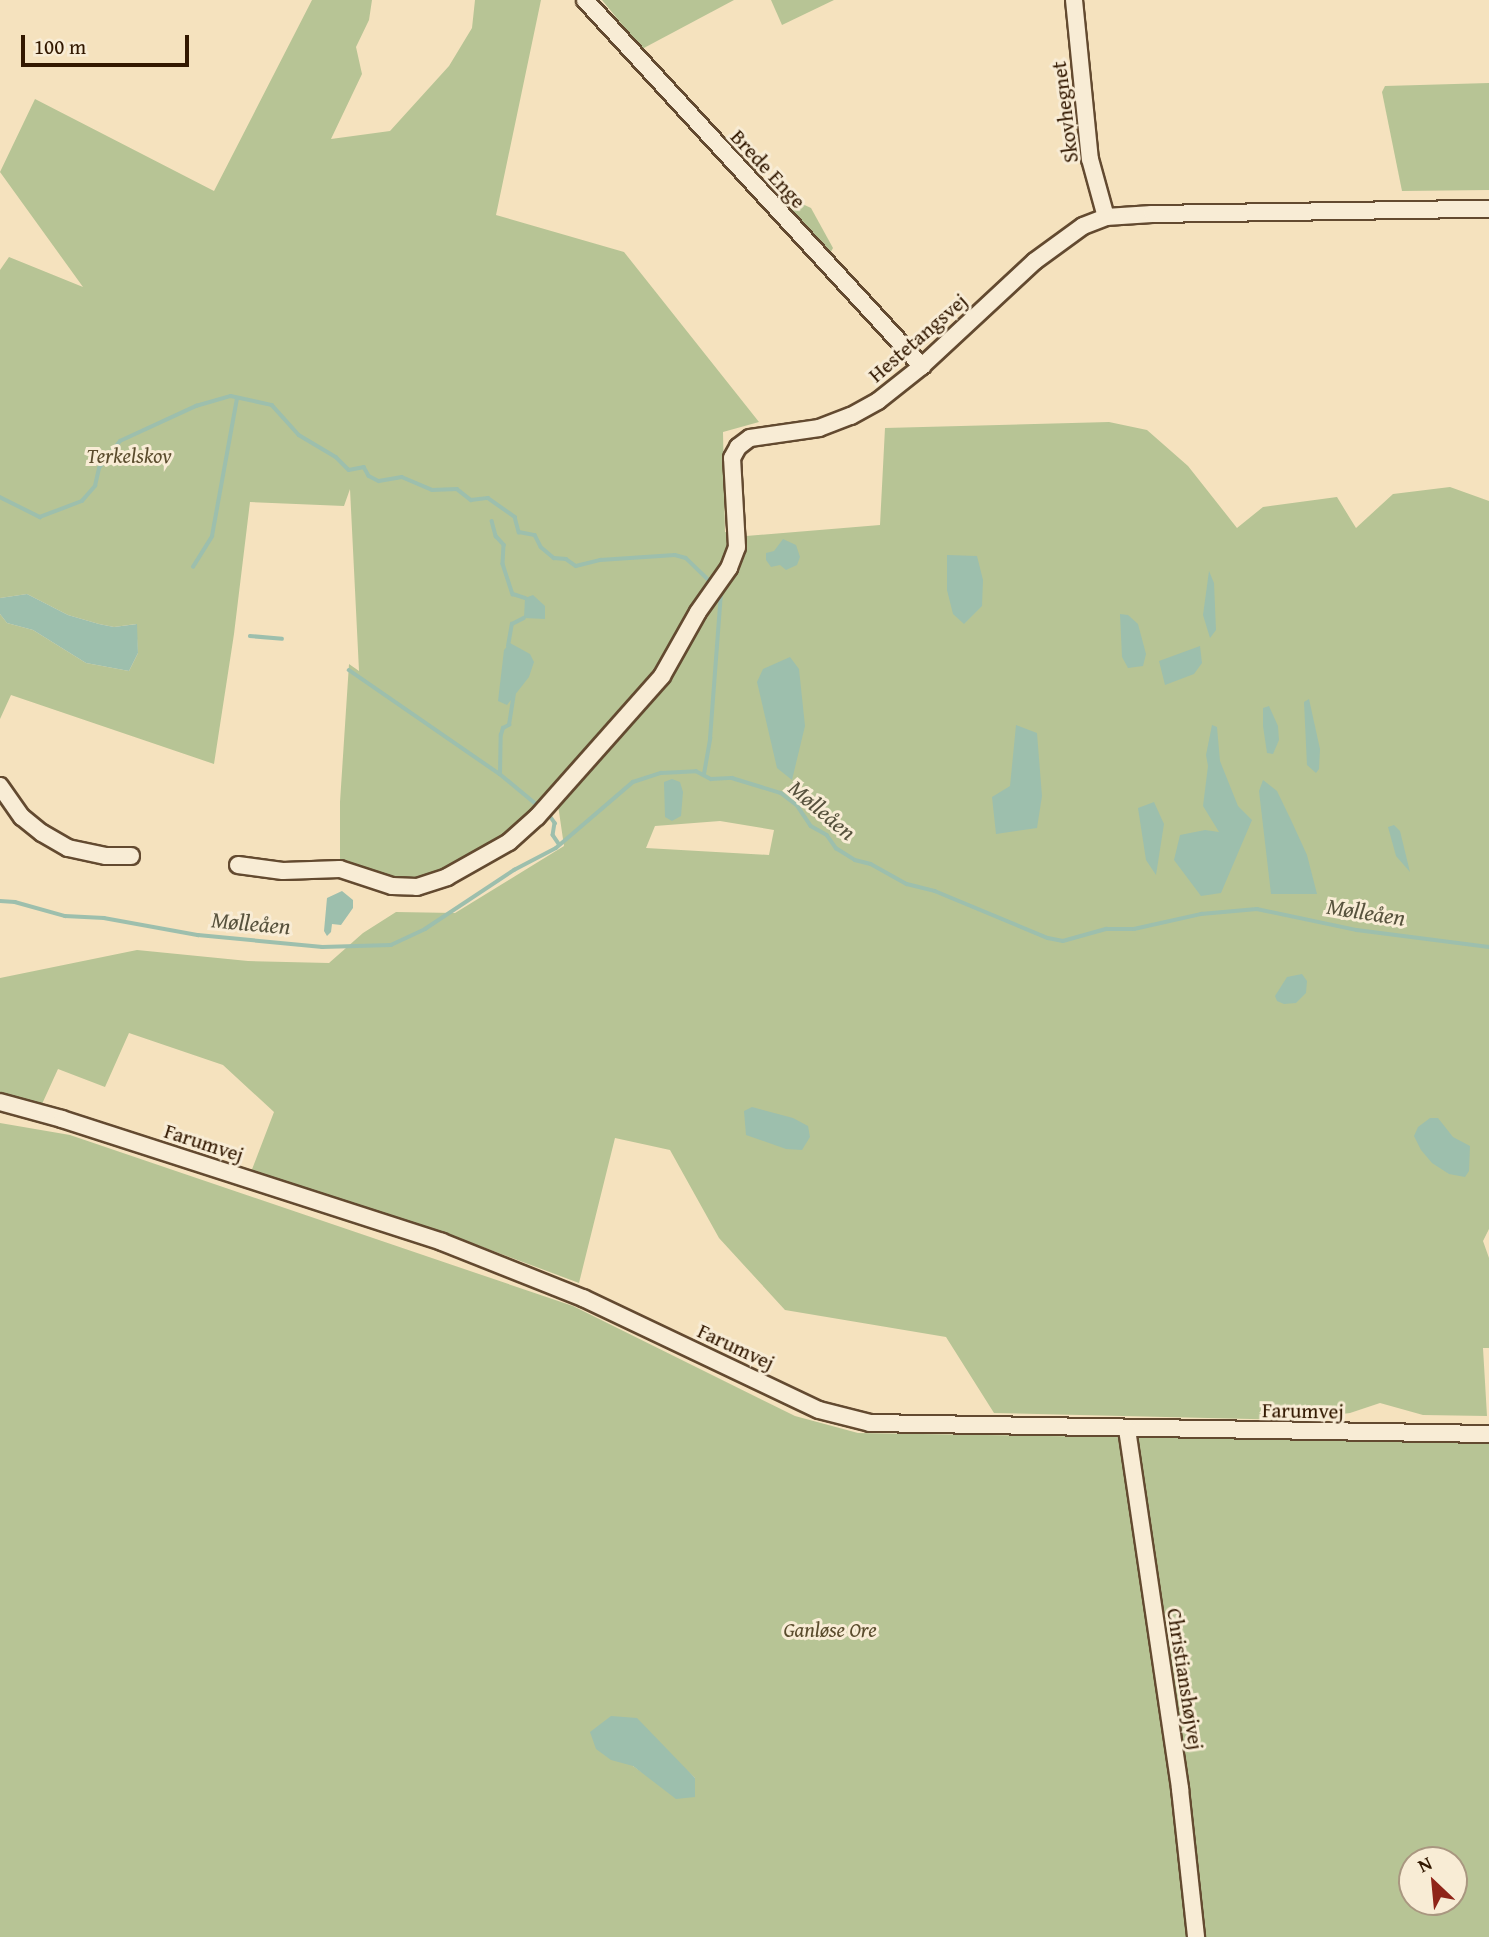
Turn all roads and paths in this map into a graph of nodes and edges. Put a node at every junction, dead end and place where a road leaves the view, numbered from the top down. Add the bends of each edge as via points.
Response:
1 (585, 0) edge
2 (1074, 0) edge
3 (1489, 209) edge
4 (1106, 217) junction
5 (922, 366) junction
6 (0, 786) edge
7 (131, 856) dead end
8 (238, 865) dead end
9 (0, 1102) edge
10 (1127, 1429) junction
11 (1489, 1434) edge
12 (1196, 1937) edge

1 - 5 street, Brede Enge
2 - 4 street, Skovhegnet via 1090,159
3 - 4 street, Hestetangsvej
4 - 5 street, Hestetangsvej via 1054,245
5 - 8 street, Hestetangsvej via 851,416 819,428 750,439 738,447 732,458 737,547 729,568 662,676 537,817 509,842 447,877 418,887 392,886 340,869 283,871
6 - 7 street via 22,817 68,848
9 - 10 street, Farumvej via 442,1242 583,1298 819,1410 870,1423
10 - 11 street, Farumvej
10 - 12 street, Christianshøjvej via 1180,1789

